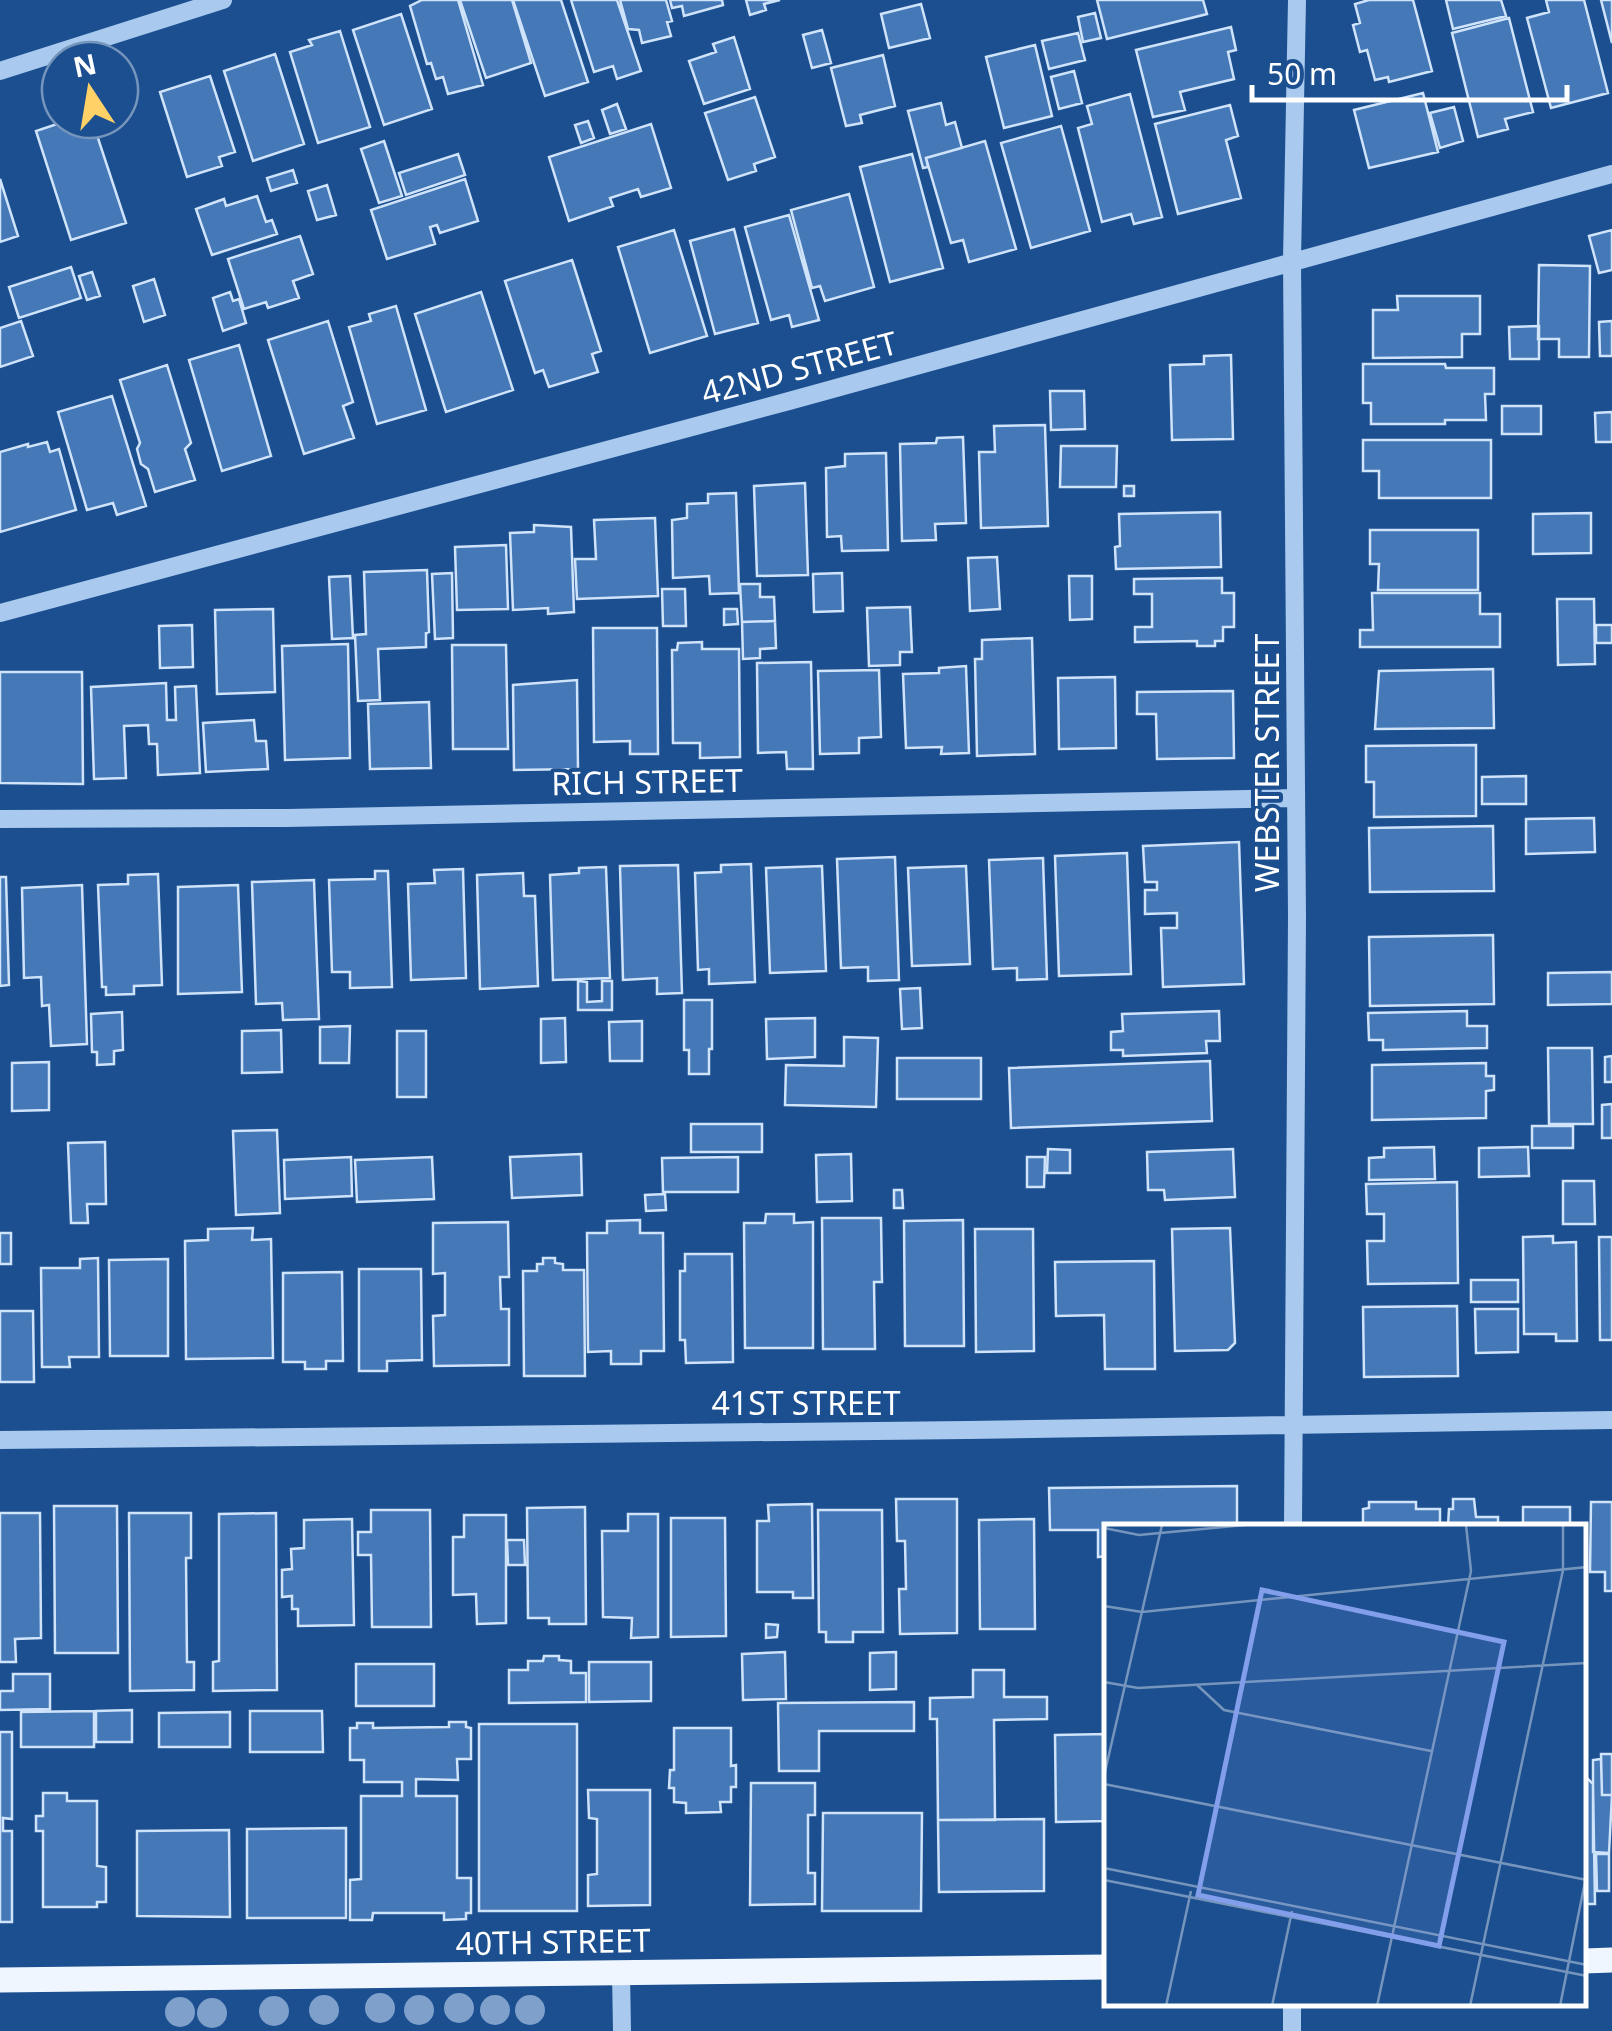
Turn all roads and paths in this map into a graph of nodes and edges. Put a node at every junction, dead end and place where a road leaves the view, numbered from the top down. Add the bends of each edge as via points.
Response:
1 (223, 0) edge
2 (1297, 0) edge
3 (0, 71) edge
4 (1612, 174) edge
5 (1292, 260) junction
6 (0, 613) edge
7 (1296, 798) junction
8 (0, 818) edge
9 (1612, 1420) edge
10 (1294, 1426) junction
11 (0, 1440) edge
12 (1293, 1524) edge
13 (1612, 1960) edge
14 (1587, 1961) edge
15 (1104, 1967) edge
16 (621, 1973) junction
17 (0, 1980) edge
18 (622, 2031) edge

1 - 3 street
2 - 5 street, WEBSTER STREET
4 - 5 street, 42ND STREET
5 - 6 street, 42ND STREET
5 - 7 street, WEBSTER STREET
7 - 8 street, RICH STREET
7 - 10 street, WEBSTER STREET
9 - 10 street, 41ST STREET
10 - 11 street, 41ST STREET
10 - 12 street, WEBSTER STREET
13 - 14 main road
15 - 16 main road, 40TH STREET
16 - 17 main road, 40TH STREET
16 - 18 street

